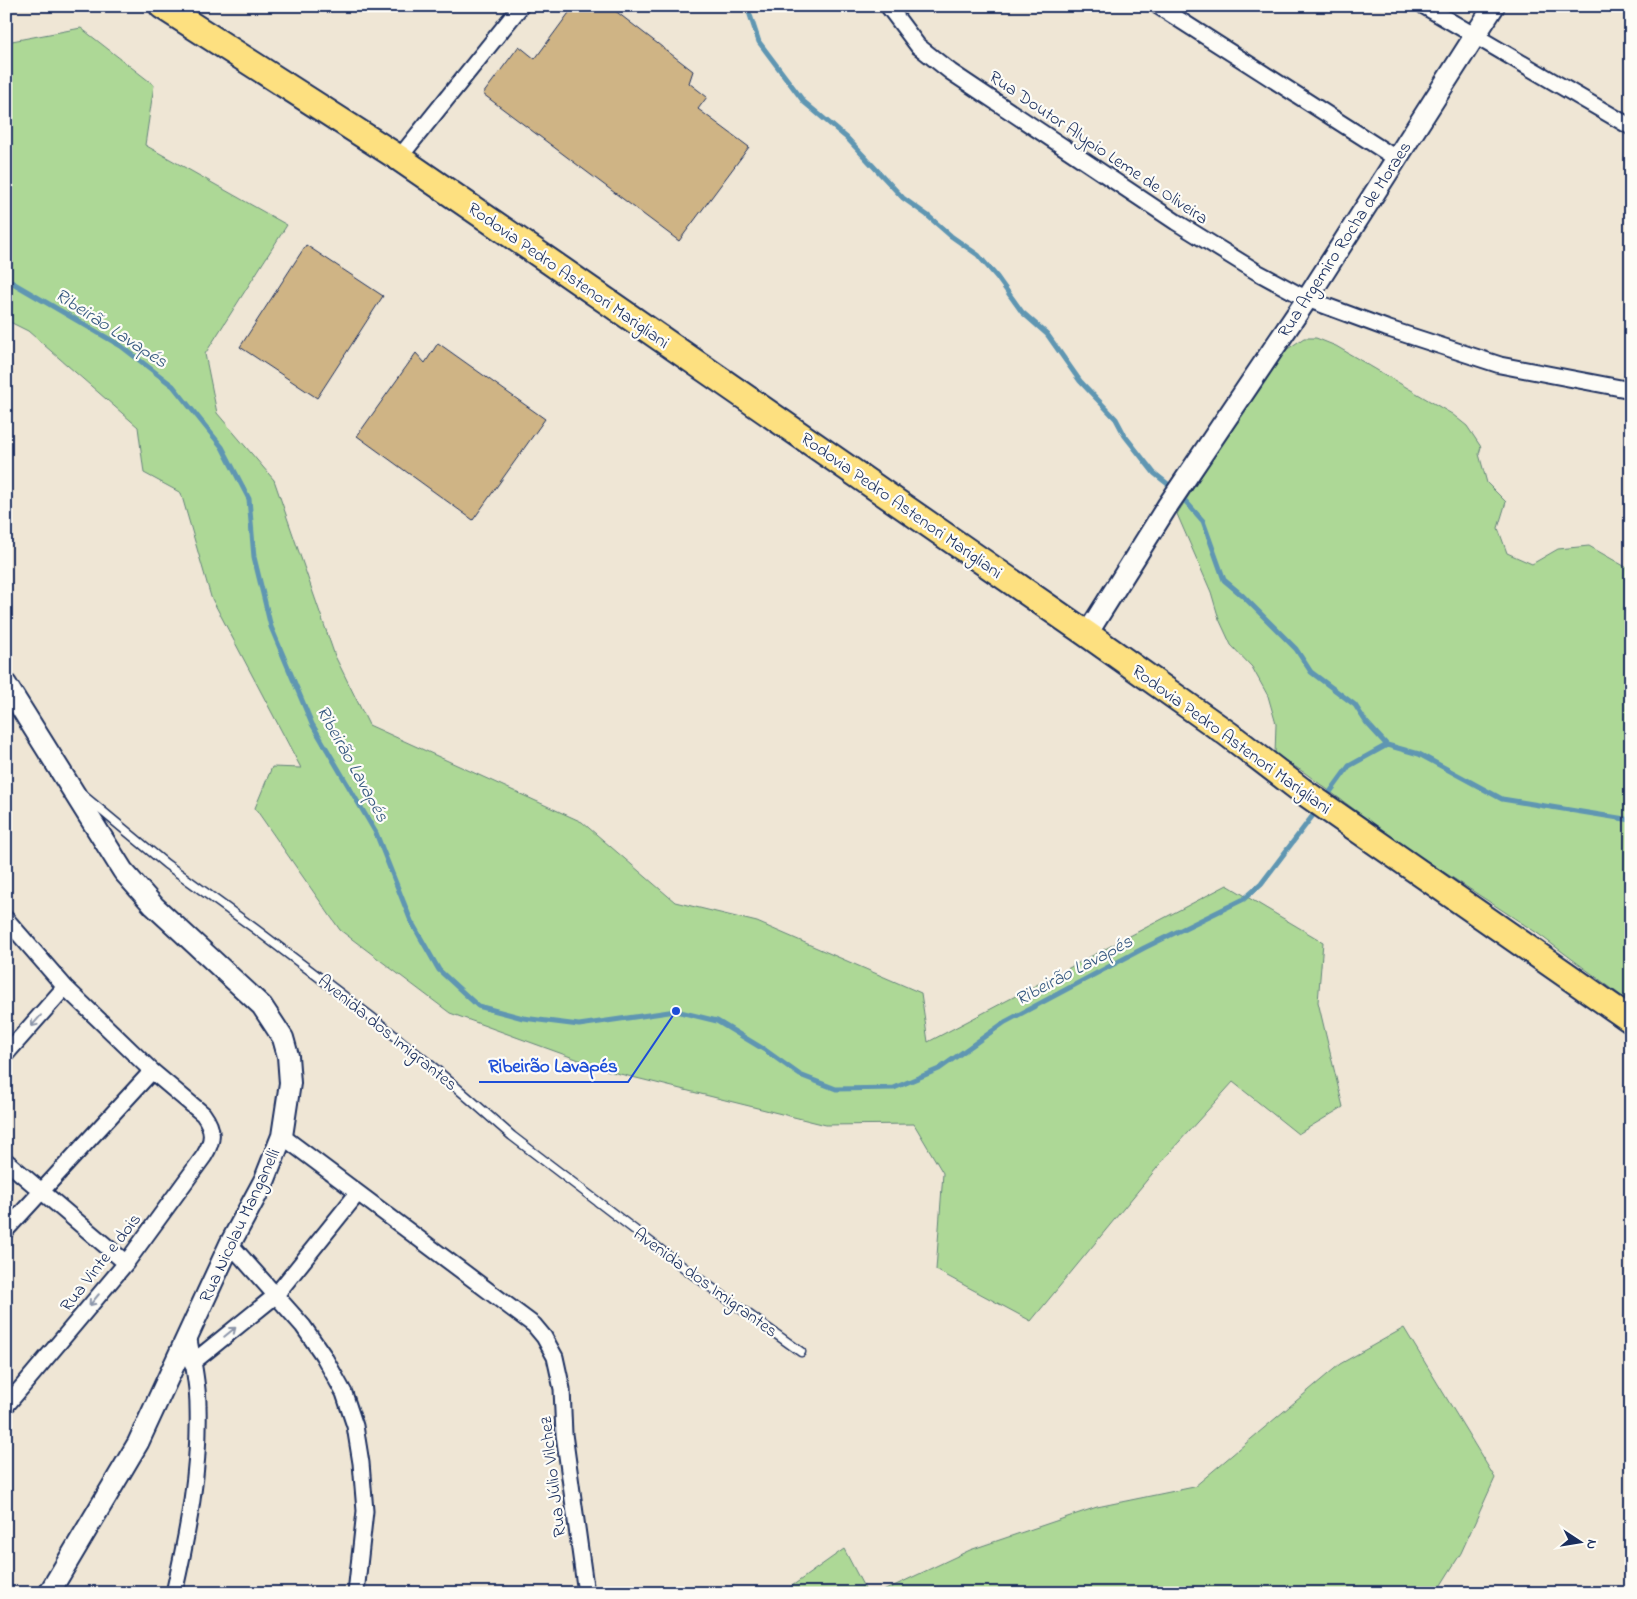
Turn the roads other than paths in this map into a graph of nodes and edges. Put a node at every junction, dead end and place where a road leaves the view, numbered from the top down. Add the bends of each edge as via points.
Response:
1 (162, 6) edge
2 (521, 6) edge
3 (888, 6) edge
4 (1158, 6) edge
5 (1424, 6) edge
6 (1494, 6) edge
7 (1475, 35) junction
8 (1631, 127) edge
9 (399, 158) junction
10 (1396, 159) junction
11 (1307, 298) junction
12 (1631, 390) edge
13 (1087, 634) junction
14 (6, 684) edge
15 (68, 782) junction
16 (6, 919) edge
17 (65, 987) junction
18 (1631, 1020) edge
19 (6, 1054) edge
20 (152, 1071) junction
21 (282, 1136) junction
22 (6, 1160) edge
23 (42, 1191) junction
24 (357, 1194) junction
25 (6, 1230) edge
26 (230, 1244) junction
27 (126, 1263) junction
28 (275, 1296) junction
29 (188, 1334) junction
30 (801, 1352) dead end
31 (192, 1363) junction
32 (6, 1406) edge
33 (354, 1588) edge
34 (49, 1593) edge
35 (174, 1593) edge
36 (586, 1593) edge

1 - 9 main road, Rodovia Pedro Astenori Marigliani
2 - 9 street
3 - 11 street, Rua Doutor Alypio Leme de Oliveira via 918,46 951,72 1176,222 1257,272
4 - 10 street
5 - 7 street
6 - 7 street, Rua Argemiro Rocha de Moraes
7 - 8 street
7 - 10 street, Rua Argemiro Rocha de Moraes
9 - 13 main road, Rodovia Pedro Astenori Marigliani
10 - 11 street, Rua Argemiro Rocha de Moraes
11 - 12 street, Rua Doutor Alypio Leme de Oliveira via 1500,365
11 - 13 street, Rua Argemiro Rocha de Moraes via 1168,505
13 - 18 main road, Rodovia Pedro Astenori Marigliani via 1301,790
14 - 15 street, Avenida dos Imigrantes
15 - 21 street, Rua Nicolau Manganelli via 123,871 154,906 262,1006 283,1038 290,1083
15 - 30 lane, Avenida dos Imigrantes via 166,864 381,1025 512,1136 691,1273
16 - 17 street
17 -> 19 street
17 - 20 street
20 - 23 street
20 - 27 street, Rua Vinte e dois via 195,1106 209,1122 212,1135 209,1149
21 - 24 street, Rua Júlio Vilchez
21 - 26 street, Rua Nicolau Manganelli via 265,1179
22 - 23 street
23 - 25 street
23 - 27 street
24 - 28 street
24 - 36 street, Rua Júlio Vilchez via 534,1325 544,1337 555,1357 562,1389 564,1434
26 - 28 street
26 - 29 street, Rua Nicolau Manganelli
27 -> 32 street, Rua Vinte e dois
31 -> 28 street
28 - 33 street via 303,1326 323,1355 344,1393 355,1426 366,1511
29 - 31 street
29 - 34 street, Rua Nicolau Manganelli via 138,1443
31 - 35 street via 198,1404 198,1457

